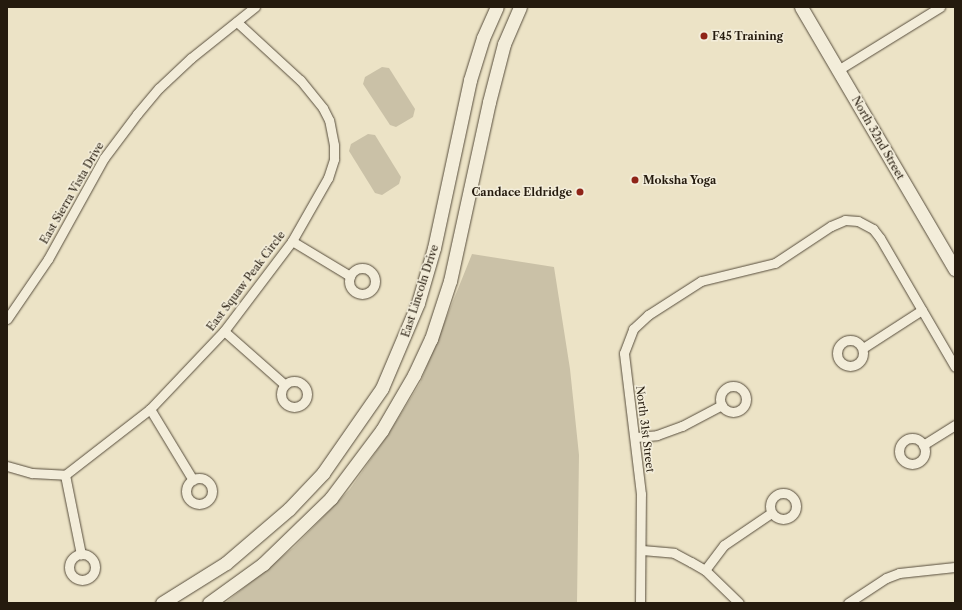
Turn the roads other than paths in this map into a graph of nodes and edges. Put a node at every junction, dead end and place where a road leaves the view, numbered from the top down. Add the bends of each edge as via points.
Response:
1 (255, 7) edge
2 (497, 7) edge
3 (520, 7) edge
4 (801, 7) edge
5 (940, 7) edge
6 (237, 22) junction
7 (838, 70) junction
8 (292, 241) junction
9 (955, 269) edge
10 (350, 276) dead end
11 (922, 310) junction
12 (7, 319) edge
13 (224, 331) junction
14 (863, 348) dead end
15 (955, 367) edge
16 (284, 386) dead end
17 (722, 405) dead end
18 (150, 409) junction
19 (955, 425) edge
20 (636, 437) junction
21 (923, 444) dead end
22 (7, 466) edge
23 (65, 475) junction
24 (193, 480) dead end
25 (772, 513) dead end
26 (642, 550) junction
27 (80, 554) dead end
28 (955, 567) edge
29 (705, 570) junction
30 (162, 603) edge
31 (209, 603) edge
32 (640, 603) edge
33 (738, 603) edge
34 (848, 603) edge

1 - 6 street, East Sierra Vista Drive
2 - 30 main road, East Lincoln Drive via 483,38 470,80 434,248 418,303 382,388 323,473 289,509 226,563
3 - 31 main road, East Lincoln Drive via 504,44 489,102 450,281 431,339 414,375 382,430 332,498 263,564
4 - 7 main road, North 32nd Street
5 - 7 street
6 - 8 street, East Squaw Peak Circle via 313,93 329,120 334,159 328,178
6 - 12 street, East Sierra Vista Drive via 191,58 159,88 125,130 104,158 48,259
7 - 9 main road, North 32nd Street
8 - 10 street
8 - 13 street, East Squaw Peak Circle
11 - 14 street
11 - 15 street, North 31st Street
11 - 20 street, North 31st Street via 873,229 858,221 845,220 831,226 775,263 701,281 648,315 633,329 626,343 625,367
13 - 16 street
13 - 18 street, East Squaw Peak Circle
17 - 20 street via 682,426 657,435
18 - 23 street, East Squaw Peak Circle
18 - 24 street
19 - 21 street
20 - 26 street, North 31st Street
22 - 23 street via 32,473
23 - 27 street
25 - 29 street via 724,545
26 - 29 street via 674,553
26 - 32 street, North 31st Street
28 - 34 street via 899,573 880,581
29 - 33 street

